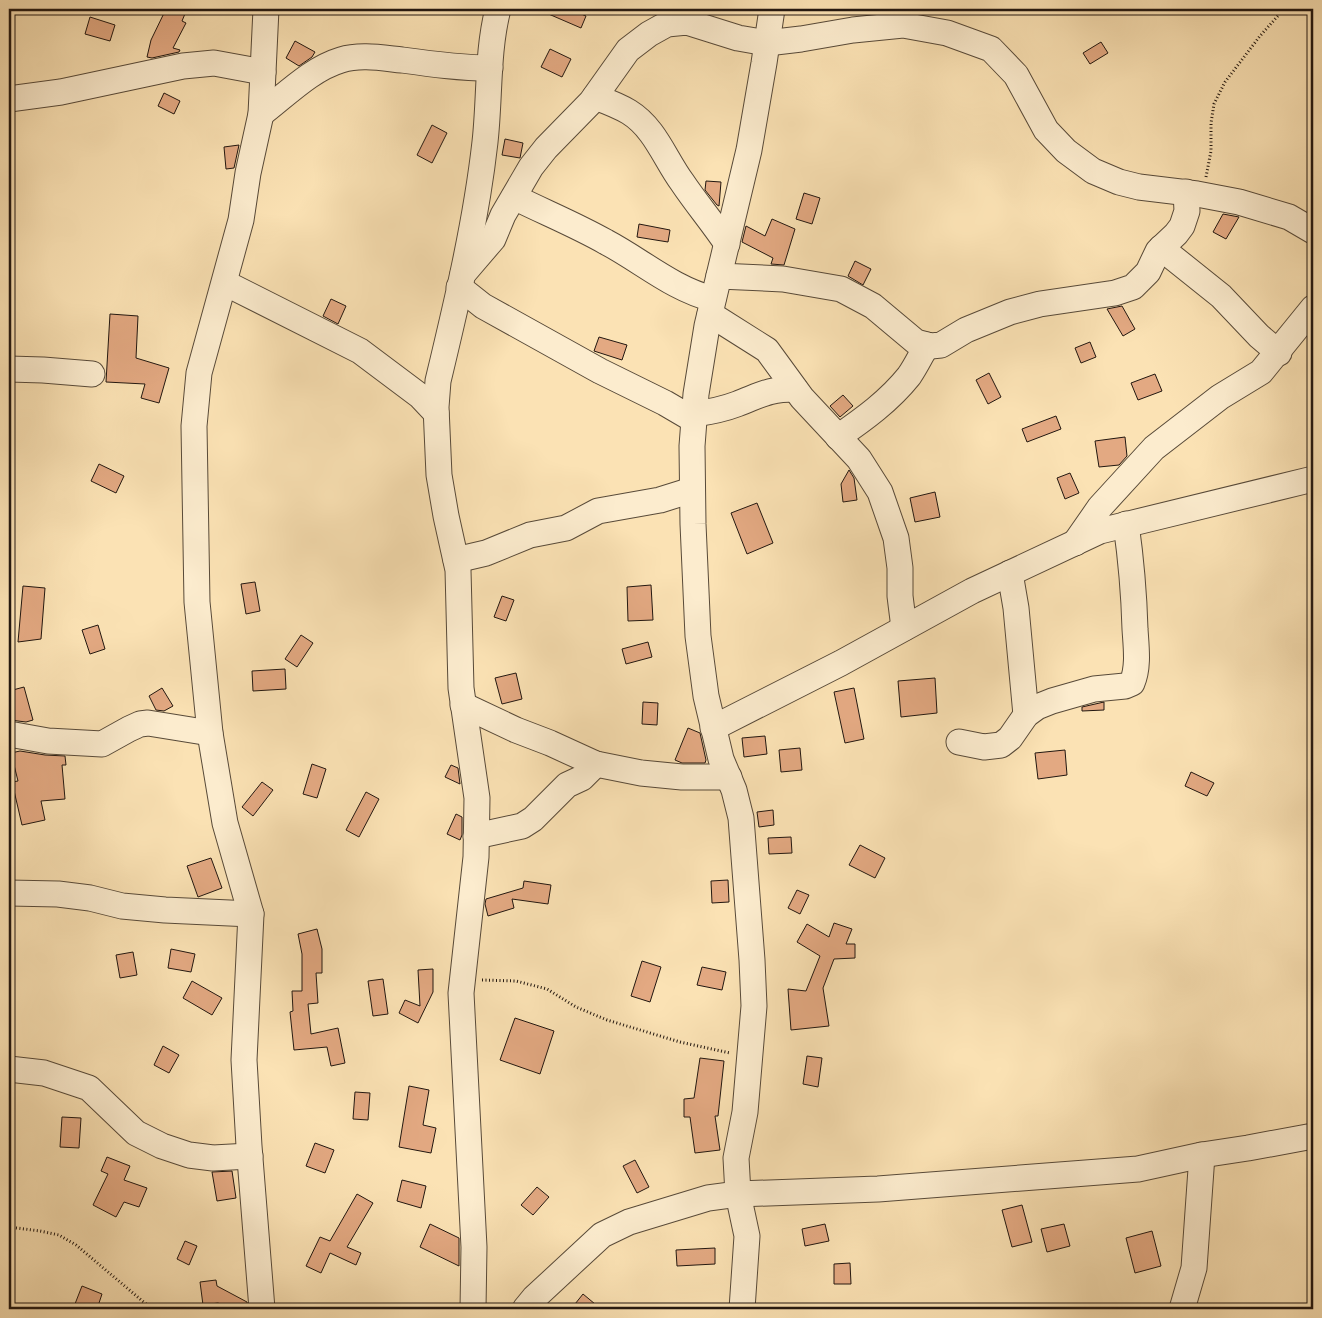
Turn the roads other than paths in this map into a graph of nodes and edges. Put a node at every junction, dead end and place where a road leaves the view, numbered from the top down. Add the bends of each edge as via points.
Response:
1 (266, 9) edge
2 (498, 9) edge
3 (772, 9) edge
4 (767, 43) junction
5 (490, 68) junction
6 (263, 72) junction
7 (594, 97) junction
8 (9, 99) edge
9 (261, 114) junction
10 (1195, 194) junction
11 (514, 197) junction
12 (1313, 214) edge
13 (1289, 217) junction
14 (1313, 231) edge
15 (727, 244) junction
16 (1161, 248) junction
17 (460, 282) junction
18 (225, 283) junction
19 (714, 296) junction
20 (1313, 308) edge
21 (927, 345) junction
22 (1279, 353) junction
23 (9, 369) edge
24 (92, 374) dead end
25 (795, 389) junction
26 (436, 413) junction
27 (694, 417) junction
28 (838, 438) junction
29 (1313, 479) edge
30 (692, 490) junction
31 (1126, 524) junction
32 (1075, 542) junction
33 (456, 560) junction
34 (1010, 573) junction
35 (904, 628) junction
36 (463, 705) junction
37 (1026, 715) junction
38 (713, 728) junction
39 (210, 733) junction
40 (9, 734) edge
41 (959, 742) dead end
42 (596, 764) junction
43 (729, 777) junction
44 (476, 836) junction
45 (9, 893) edge
46 (251, 914) junction
47 (9, 1070) edge
48 (1313, 1136) edge
49 (1202, 1155) junction
50 (250, 1156) junction
51 (738, 1194) junction
52 (262, 1309) edge
53 (473, 1309) edge
54 (525, 1309) edge
55 (742, 1309) edge
56 (1182, 1309) edge

1 - 6 street
2 - 5 street
3 - 4 street
4 - 7 street via 738,38 687,22 667,24 628,50
4 - 10 street via 903,25 947,33 991,49 1016,75 1046,130 1066,151 1093,171 1139,187
4 - 15 street via 749,150
5 - 9 street via 377,58 339,60 315,72
5 - 17 street via 485,141
6 - 8 street via 206,63
6 - 9 street
7 - 11 street via 546,148
7 - 15 street via 630,112 644,125
9 - 18 street via 241,220
10 - 13 street via 1239,202
10 - 16 street via 1182,226
11 - 17 street via 493,239
11 - 19 street via 608,242 676,285 698,295
12 - 13 street
13 - 14 street
15 - 19 street
16 - 21 street via 1142,279 1124,291 1010,312 966,330 941,345
16 - 22 street via 1221,296
17 - 26 street via 438,381
17 - 27 street via 483,306 616,380
18 - 26 street via 360,351 420,396
18 - 39 street via 199,373 194,426 196,602
19 - 21 street via 783,279 841,289 873,306 916,342
19 - 25 street via 767,350
19 - 27 street
20 - 22 street
21 - 28 street via 910,374 887,400
22 - 32 street via 1262,372 1220,397 1154,448 1100,507
23 - 24 street
25 - 27 street via 762,393
25 - 28 street
26 - 33 street via 439,476
27 - 30 street
28 - 35 street via 860,459 880,492 896,538
29 - 31 street
30 - 33 street via 660,500 598,511 566,528 530,535 486,553
30 - 38 street via 698,636
31 - 32 street
31 - 37 street via 1136,644 1132,683 1052,701
32 - 34 street
33 - 36 street
34 - 35 street
34 - 37 street
35 - 38 street
36 - 42 street
36 - 44 street via 477,798
37 - 41 street via 1001,745 984,747
38 - 43 street
39 - 40 street via 148,723 102,744 48,741
39 - 46 street via 225,822
42 - 43 street via 641,773
42 - 44 street via 582,778 567,785 534,819 522,826
43 - 51 street via 741,818 754,1006 745,1112 736,1158
44 - 53 street via 461,993 474,1248
45 - 46 street via 58,894 165,910
46 - 50 street via 244,1060
47 - 50 street via 44,1073 89,1088 136,1133 162,1146 212,1158
48 - 49 street
49 - 51 street via 1138,1169 878,1189
49 - 56 street via 1194,1268
50 - 52 street
51 - 54 street via 708,1198 629,1222 602,1235
51 - 55 street via 748,1236

